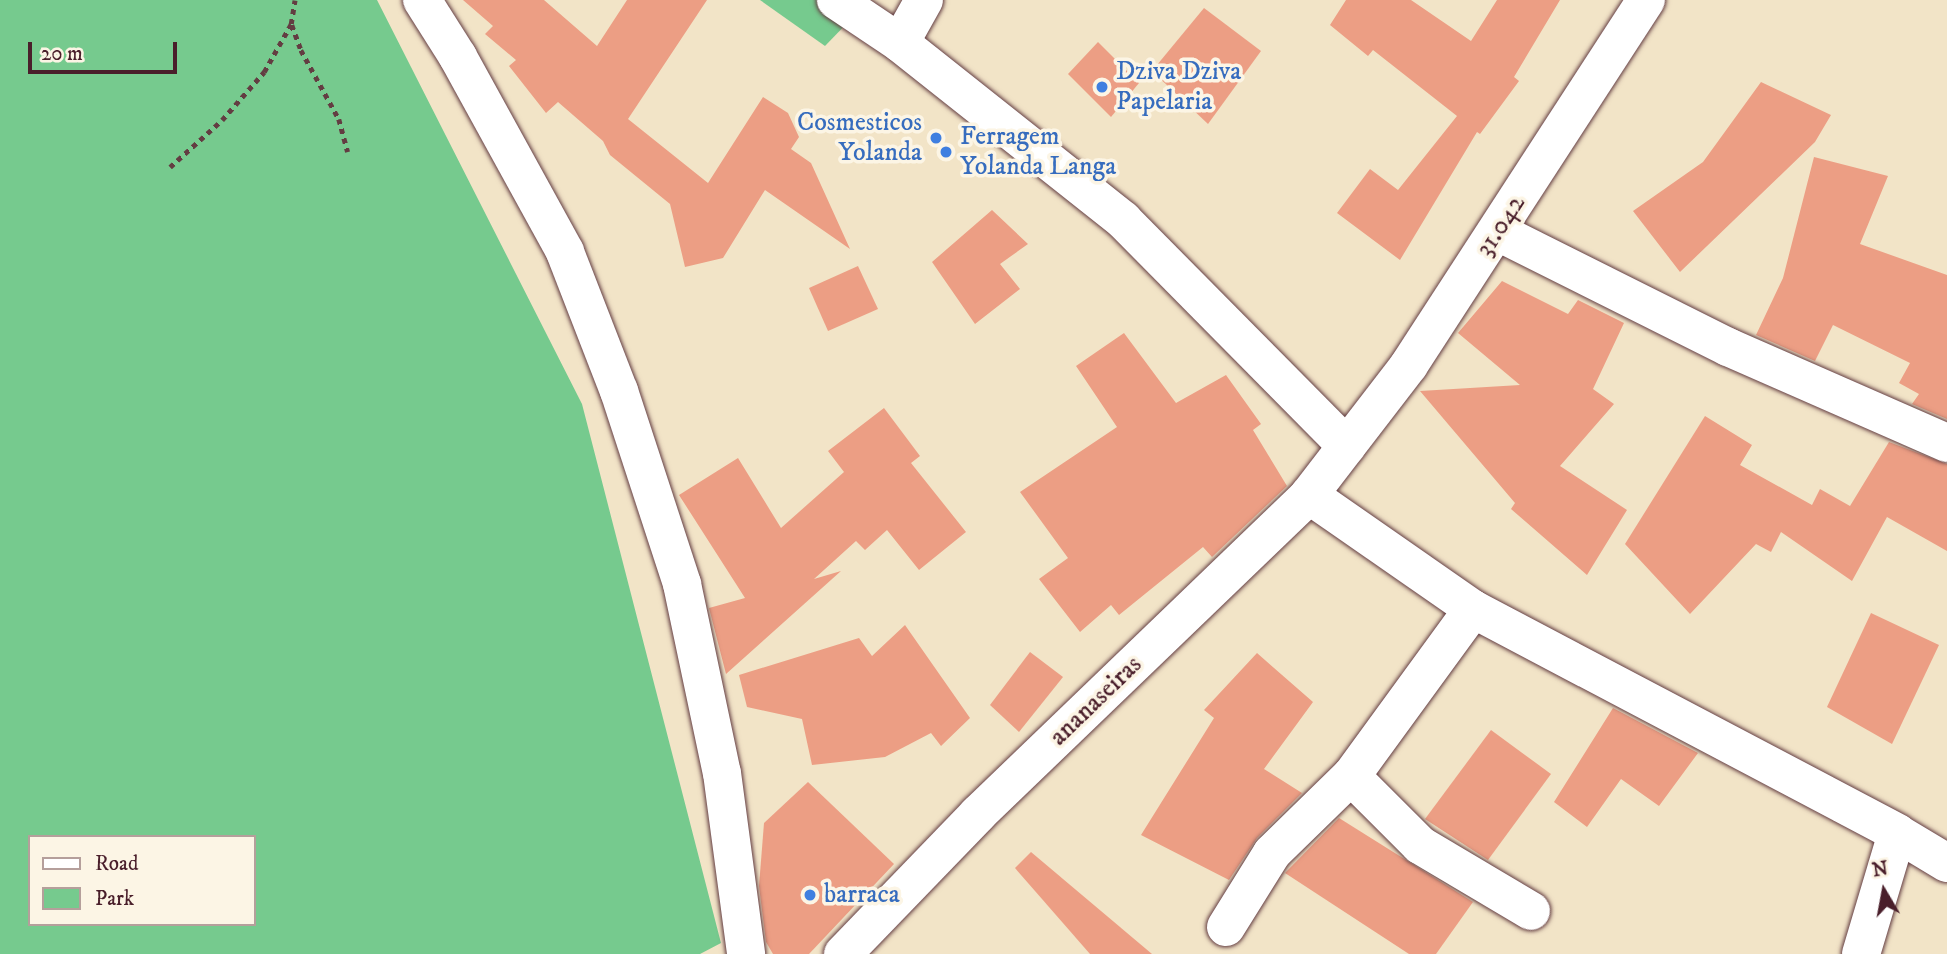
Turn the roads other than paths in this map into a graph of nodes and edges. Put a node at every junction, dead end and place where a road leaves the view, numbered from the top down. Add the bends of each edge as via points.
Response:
1 (422, 0) edge
2 (835, 0) edge
3 (925, 0) edge
4 (1646, 0) edge
5 (900, 43) junction
6 (1498, 232) junction
7 (1947, 443) edge
8 (1347, 446) junction
9 (1309, 495) junction
10 (1473, 609) junction
11 (1351, 776) junction
12 (1897, 833) junction
13 (1947, 863) edge
14 (1531, 911) dead end
15 (1226, 927) dead end
16 (747, 954) edge
17 (843, 954) edge
18 (1861, 954) edge

1 - 16 street via 565,252 619,391 682,584 722,773
2 - 5 street
3 - 5 street
4 - 6 street, 31.042
5 - 8 street via 1123,220
6 - 7 street via 1728,347
6 - 8 street, 31.042 via 1409,365
8 - 9 street, ananaseiras
9 - 10 street
9 - 17 street, ananaseiras via 978,814
10 - 11 street
10 - 12 street
11 - 14 street via 1420,845
11 - 15 street via 1272,853
12 - 13 street
12 - 18 street

